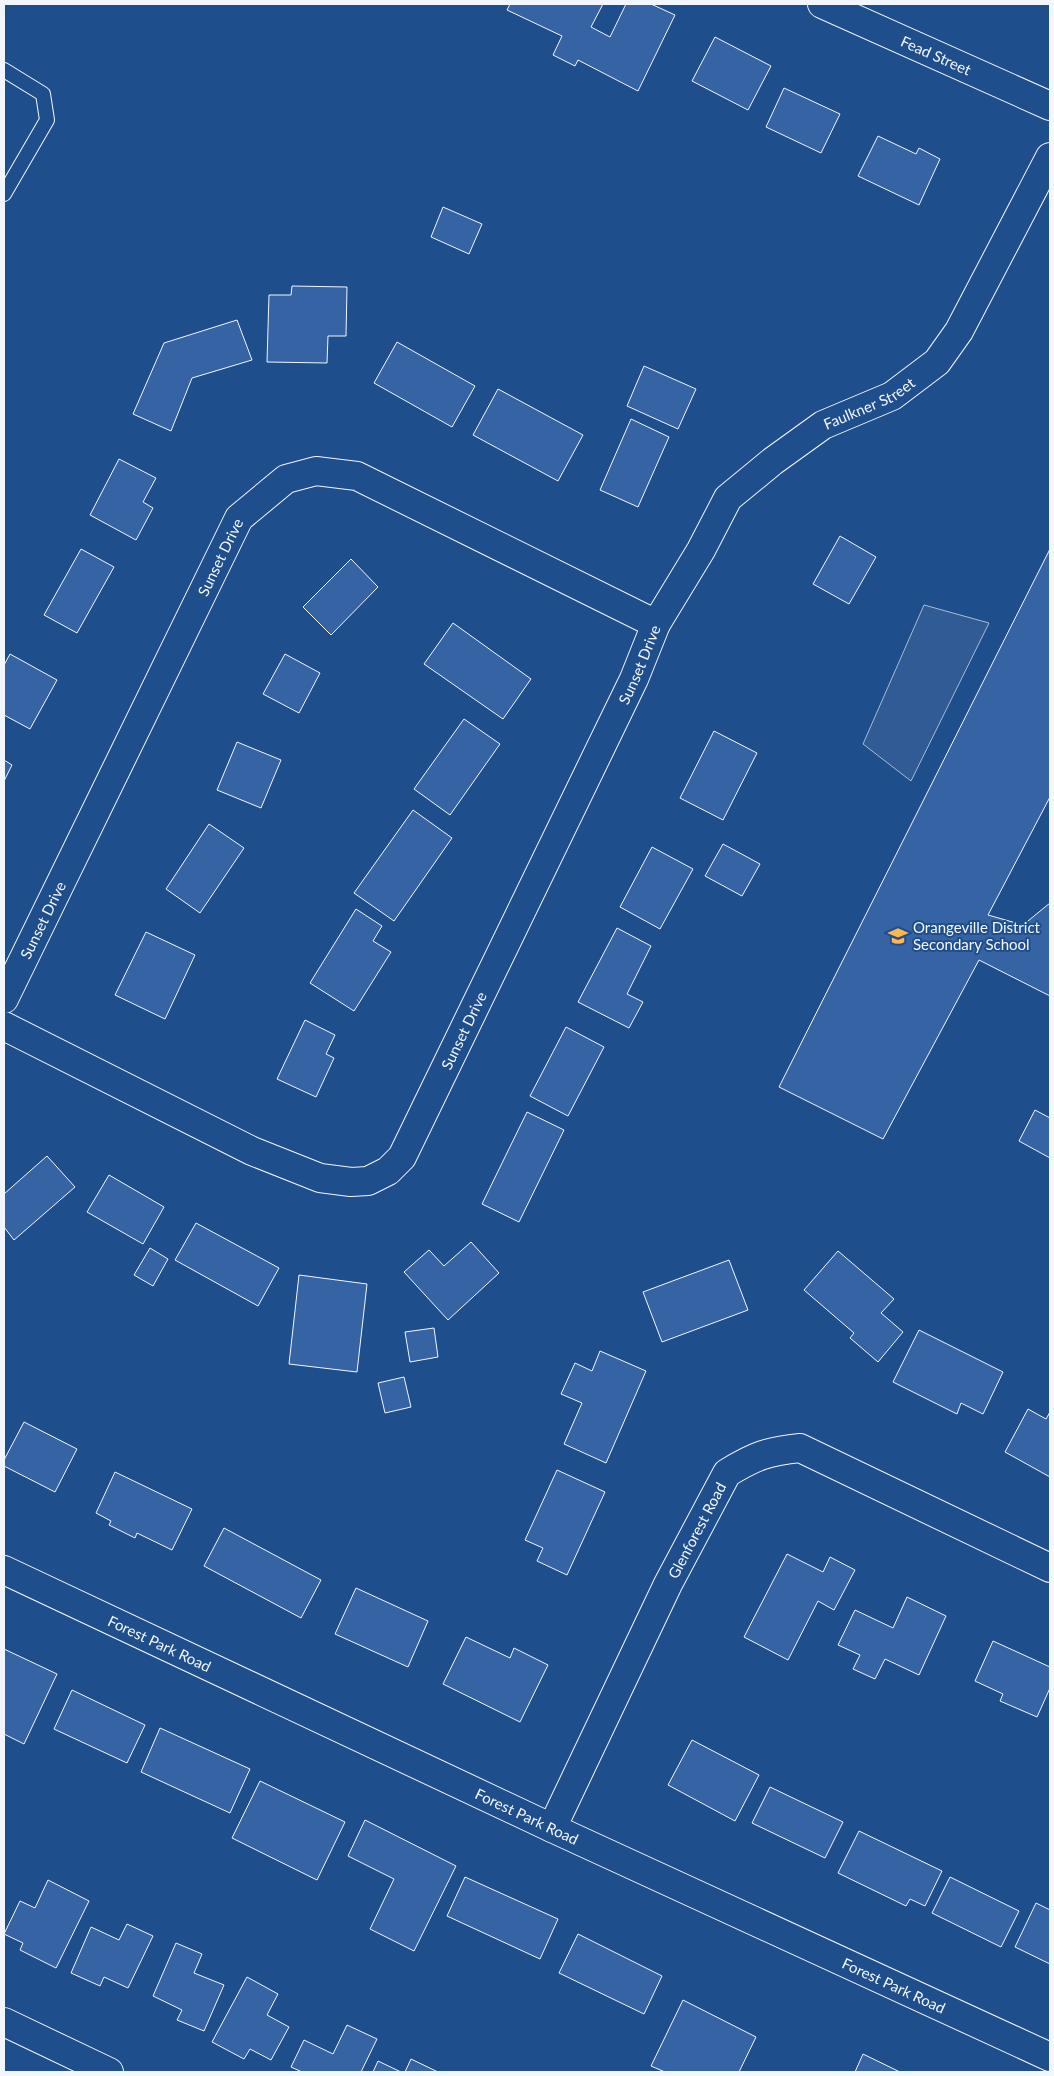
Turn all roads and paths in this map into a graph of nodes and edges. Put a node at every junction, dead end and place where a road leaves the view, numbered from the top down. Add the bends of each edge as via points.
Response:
1 (822, 4) edge
2 (4, 70) edge
3 (1050, 106) edge
4 (1050, 157) edge
5 (4, 194) edge
6 (656, 624) junction
7 (4, 999) edge
8 (4, 1026) edge
9 (1050, 1568) edge
10 (4, 1570) edge
11 (552, 1828) junction
12 (4, 2022) edge
13 (1050, 2057) edge
14 (109, 2072) edge

1 - 3 street, Fead Street
2 - 5 lane via 42,94 47,120
4 - 6 street, Faulkner Street via 960,331 937,362 892,396 822,425 728,498
6 - 7 street, Sunset Drive via 357,476 316,471 286,479 239,518
6 - 8 street, Sunset Drive via 634,679 402,1157 388,1171 368,1181 320,1178 252,1152
9 - 11 street, Glenforest Road via 800,1448 773,1451 745,1462 727,1473 668,1584
10 - 11 street, Forest Park Road
11 - 13 street, Forest Park Road
12 - 14 street

